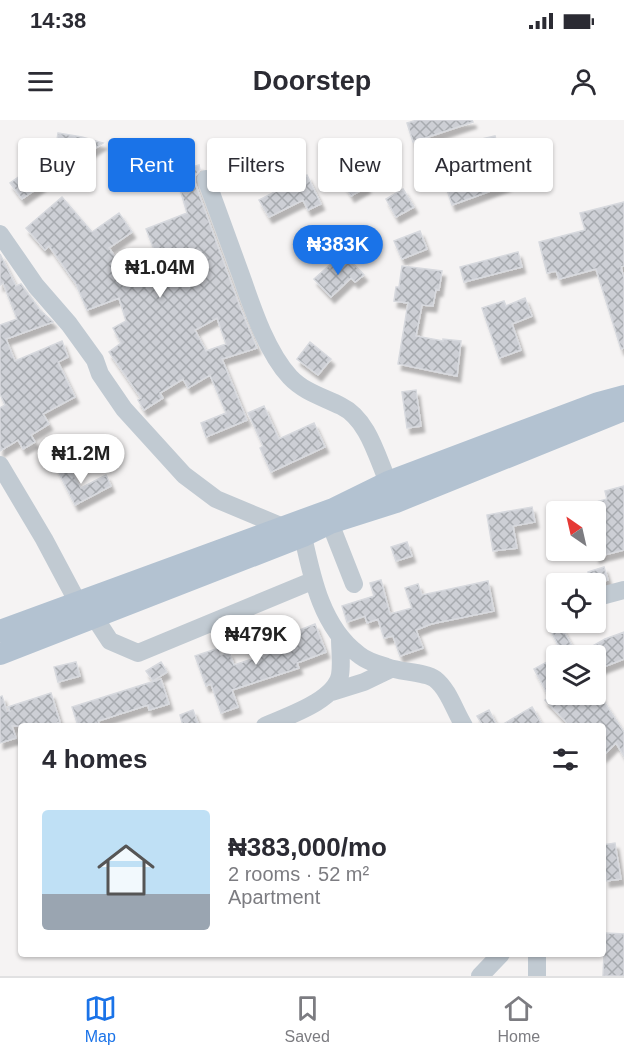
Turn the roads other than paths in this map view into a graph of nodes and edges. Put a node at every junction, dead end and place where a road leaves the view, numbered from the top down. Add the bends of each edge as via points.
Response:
1 (206, 179) dead end
2 (0, 234) edge
3 (624, 396) edge
4 (624, 410) edge
5 (0, 465) edge
6 (388, 482) junction
7 (330, 524) junction
8 (282, 527) junction
9 (303, 536) junction
10 (312, 581) junction
11 (354, 584) dead end
12 (624, 590) edge
13 (606, 594) edge
14 (77, 601) junction
15 (95, 618) junction
16 (0, 631) edge
17 (340, 638) junction
18 (0, 654) edge
19 (391, 669) junction
20 (332, 692) junction
21 (271, 723) edge
22 (462, 723) edge
23 (498, 957) edge
24 (537, 957) edge
25 (480, 976) edge
26 (537, 976) edge

1 - 6 street via 256,317 278,360 290,377 315,395 355,415
2 - 8 street via 95,360 124,409 184,476 216,499
3 - 6 main road
4 - 7 main road via 396,502
5 - 14 street
6 - 8 main road via 333,509
7 - 9 main road
7 - 11 street
8 - 14 main road
9 - 10 street
9 - 15 main road
10 - 15 street via 138,652 110,641
10 - 17 street
12 - 13 street
14 - 16 main road
15 - 18 main road
17 - 19 street via 358,655
17 - 20 street via 340,675
19 - 20 street
19 - 22 street via 434,677
20 - 21 street
23 - 25 street
24 - 26 street

